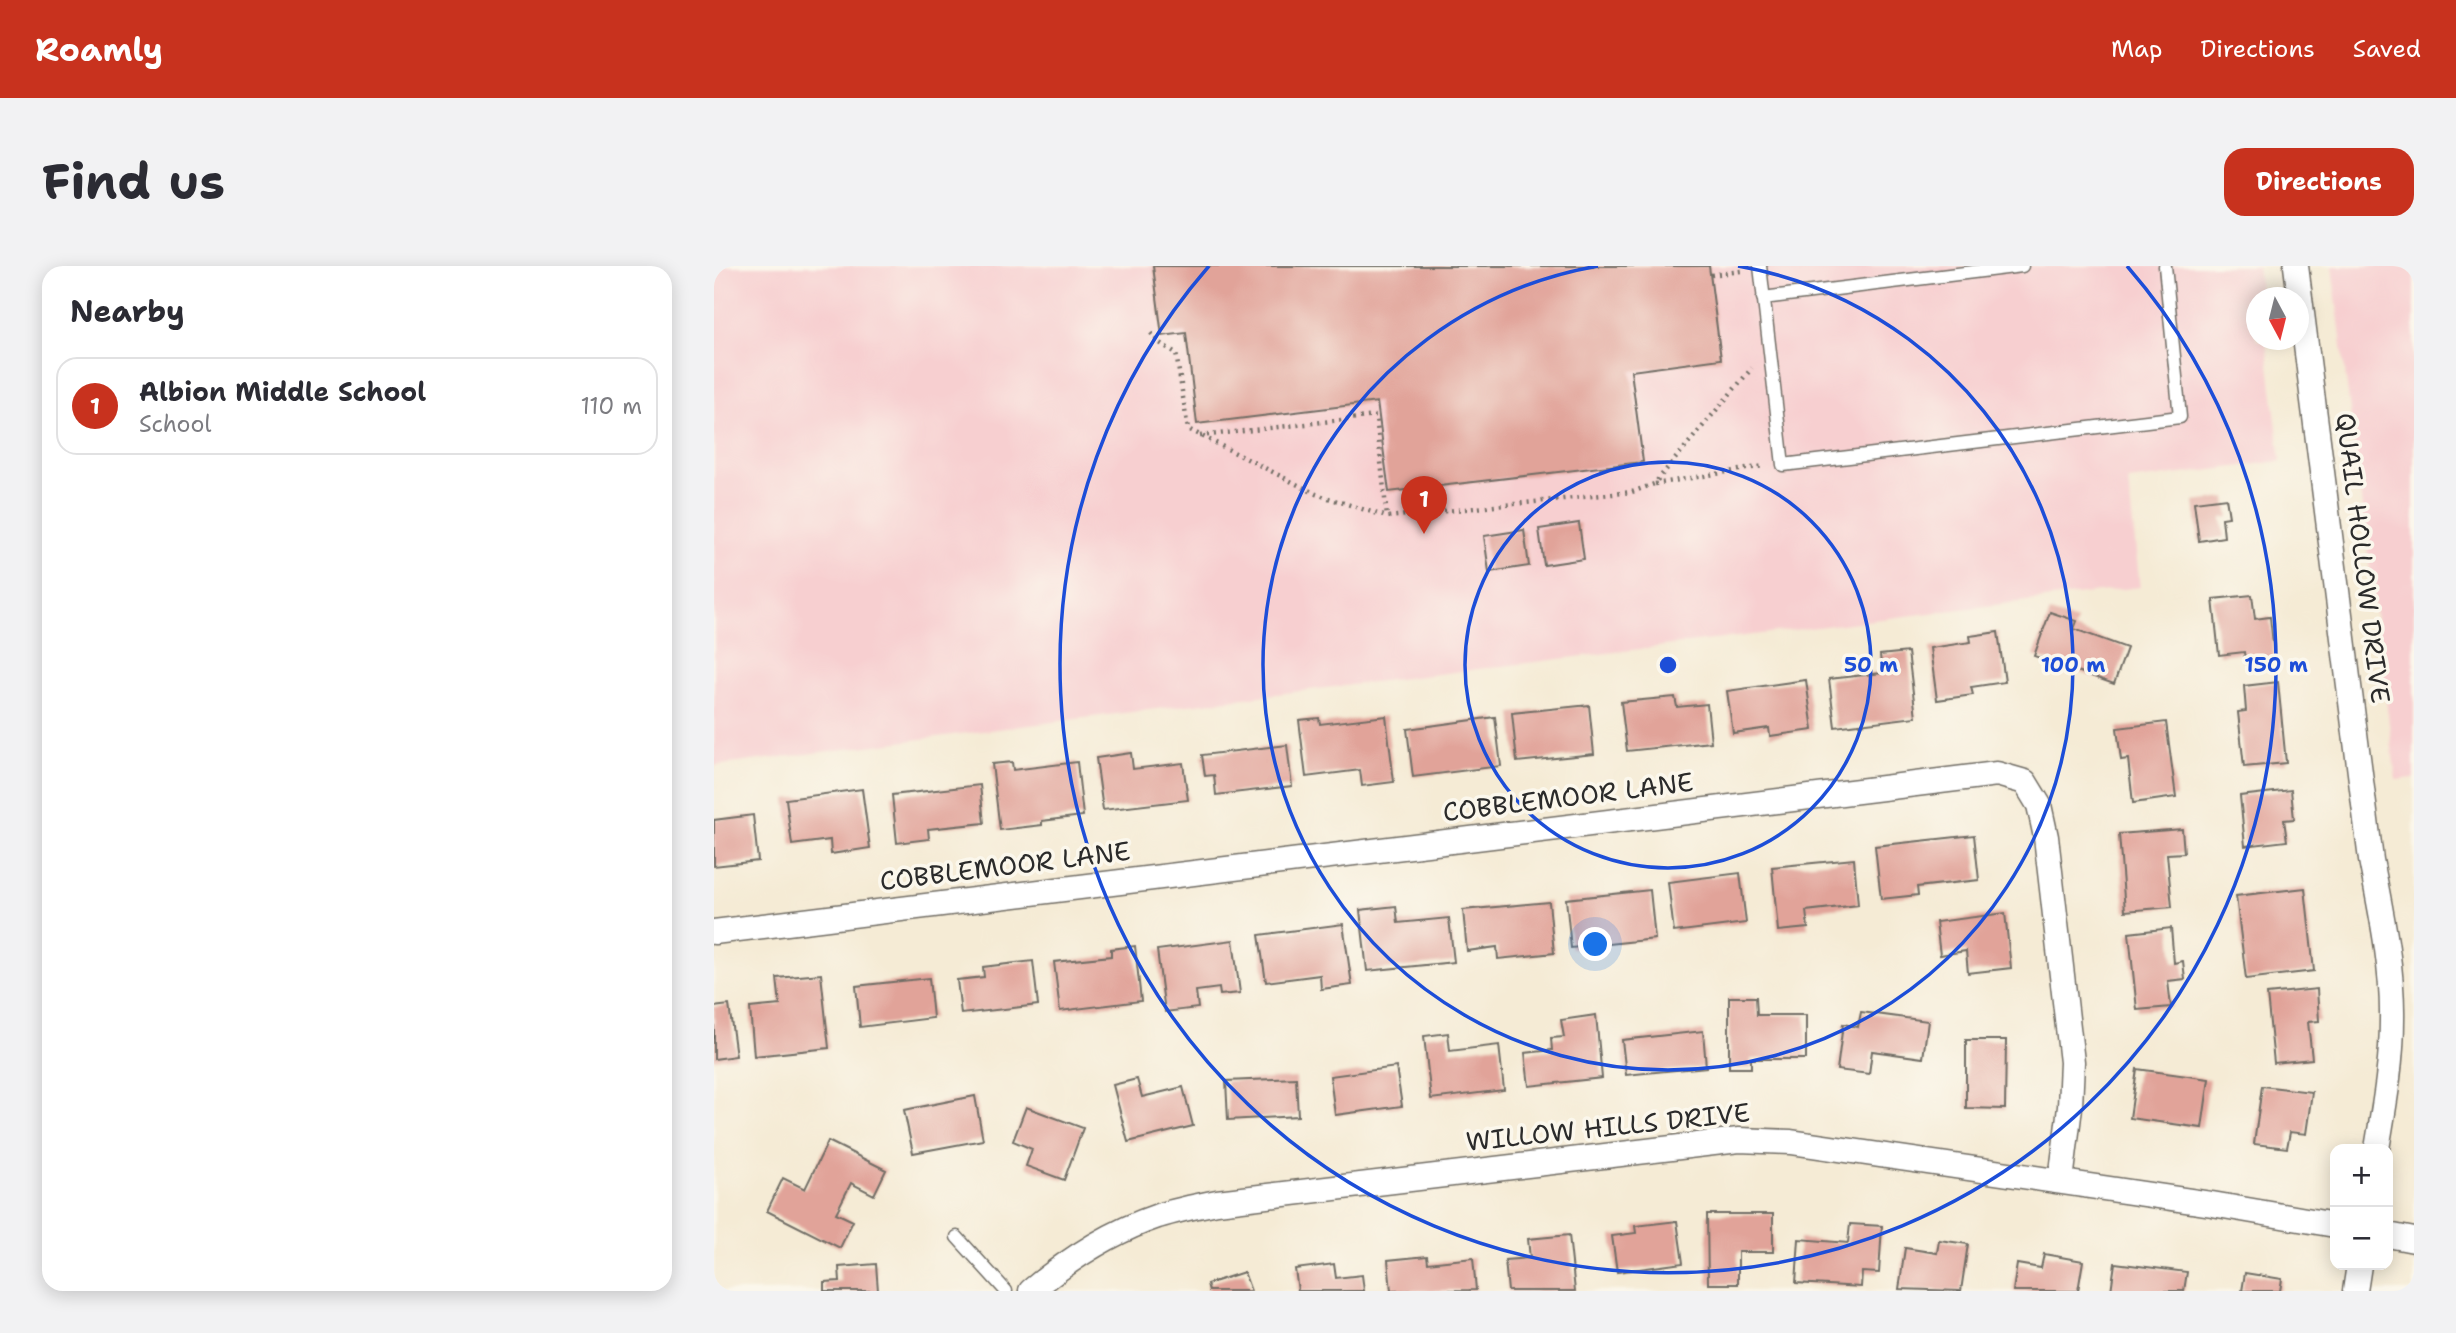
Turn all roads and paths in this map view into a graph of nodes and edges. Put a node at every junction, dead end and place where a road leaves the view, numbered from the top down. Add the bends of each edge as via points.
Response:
1 (1760, 266) edge
2 (2022, 266) edge
3 (2165, 266) edge
4 (2296, 266) edge
5 (1741, 271) dead end
6 (1711, 275) dead end
7 (1763, 298) junction
8 (1151, 333) dead end
9 (1755, 365) dead end
10 (1199, 436) junction
11 (1768, 466) dead end
12 (1654, 484) junction
13 (1387, 517) junction
14 (714, 932) edge
15 (2378, 1144) edge
16 (2061, 1181) junction
17 (2330, 1224) edge
18 (2393, 1236) edge
19 (957, 1237) dead end
20 (2414, 1240) edge
21 (2358, 1270) edge
22 (1006, 1291) edge
23 (1031, 1291) edge
24 (2355, 1291) edge

1 - 7 lane
2 - 7 lane
3 - 7 lane via 2180,416 1783,465
4 - 15 street, QUAIL HOLLOW DRIVE via 2388,965 2389,1073
5 - 6 path
8 - 10 path via 1176,353 1188,429
9 - 12 path
10 - 13 path via 1315,494
10 - 13 path via 1376,416
11 - 12 path
12 - 13 path via 1632,492
14 - 16 street, COBBLEMOOR LANE via 1997,774 2025,782 2039,805 2046,837 2072,1062
16 - 17 street, WILLOW HILLS DRIVE
16 - 23 street, WILLOW HILLS DRIVE via 1791,1142 1695,1144 1217,1202 1158,1216 1103,1240
18 - 20 street
19 - 22 lane
21 - 24 street

